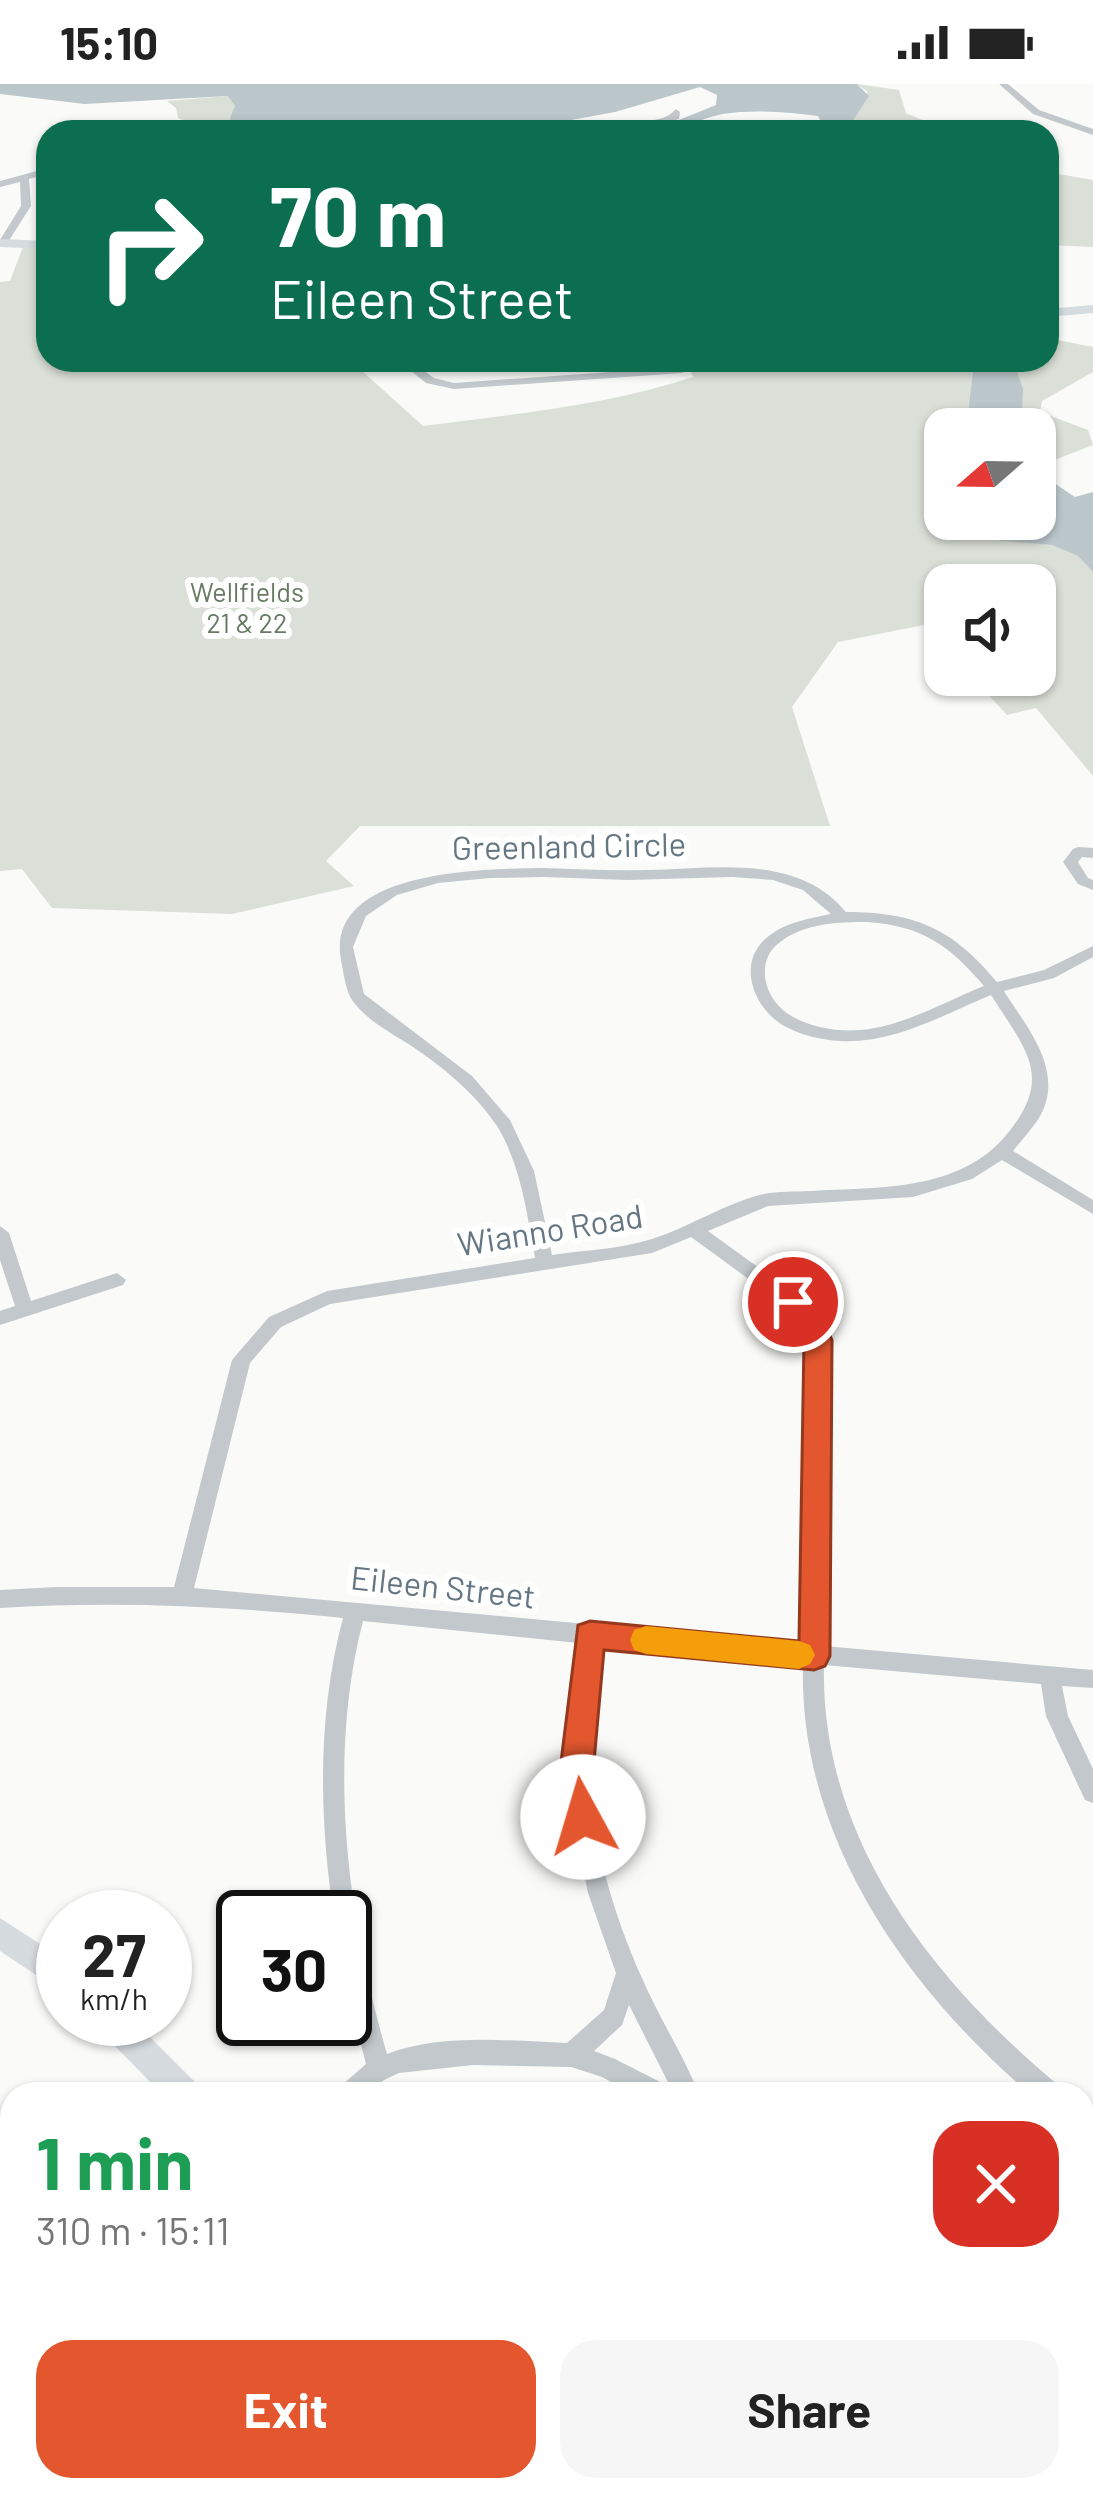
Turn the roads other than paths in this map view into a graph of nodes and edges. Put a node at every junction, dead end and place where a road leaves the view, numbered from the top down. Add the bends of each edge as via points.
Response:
1 (1004, 84) edge
2 (676, 112) dead end
3 (669, 120) edge
4 (1059, 120) edge
5 (1059, 120) edge
6 (1093, 132) edge
7 (36, 174) edge
8 (24, 177) junction
9 (0, 184) edge
10 (2, 243) edge
11 (36, 244) edge
12 (1093, 309) edge
13 (1059, 313) edge
14 (418, 372) edge
15 (555, 372) edge
16 (641, 372) edge
17 (558, 376) junction
18 (1093, 853) edge
19 (1093, 885) edge
20 (842, 917) junction
21 (1093, 951) edge
22 (994, 988) junction
23 (1003, 1152) junction
24 (1093, 1208) edge
25 (694, 1230) junction
26 (0, 1232) edge
27 (544, 1260) junction
28 (117, 1280) dead end
29 (26, 1310) junction
30 (0, 1318) edge
31 (182, 1597) junction
32 (0, 1599) edge
33 (356, 1610) junction
34 (590, 1635) junction
35 (814, 1656) junction
36 (1050, 1675) junction
37 (1093, 1679) edge
38 (1093, 1793) edge
39 (0, 1933) edge
40 (36, 1959) edge
41 (627, 1975) junction
42 (137, 2046) edge
43 (571, 2055) junction
44 (379, 2069) junction
45 (173, 2082) edge
46 (364, 2082) edge
47 (635, 2082) edge
48 (681, 2082) edge
49 (1037, 2082) edge

1 - 5 street
2 - 3 street
4 - 6 street
7 - 8 street
8 - 9 street
8 - 10 street via 26,206
10 - 11 main road
12 - 13 main road
14 - 17 street via 454,386
15 - 17 street
16 - 17 street
18 - 19 street via 1070,862
20 - 22 street via 922,924 953,941
20 - 22 street via 783,934 761,952 760,989 792,1024 862,1036
20 - 27 street, Greenland Circle via 821,892 798,882 720,874 442,878 392,888 362,910 347,954 357,996 480,1093 512,1132 531,1182
21 - 22 street
22 - 23 street via 1040,1069 1032,1115
23 - 24 street
23 - 25 street, Wianno Road via 966,1175 914,1191 766,1200
25 - 27 street, Wianno Road via 652,1246
25 - 35 street via 793,1302 816,1329
26 - 29 street
27 - 31 street, Wianno Road via 327,1298 253,1342 234,1382
28 - 29 street
29 - 30 street
31 - 32 street, Eileen Street
31 - 33 street, Eileen Street
33 - 34 street, Eileen Street
33 - 44 street via 338,1729 337,1838 364,2024
34 - 35 street, Eileen Street
34 - 41 street via 577,1762 601,1898
35 - 36 street, Eileen Street
35 - 49 street via 817,1744 842,1831 868,1884 939,1988
36 - 37 street, Eileen Street
36 - 38 street via 1063,1732
39 - 40 main road
41 - 43 street via 614,2017
41 - 48 street
42 - 45 main road
43 - 44 street via 496,2053
43 - 47 street
44 - 46 street

